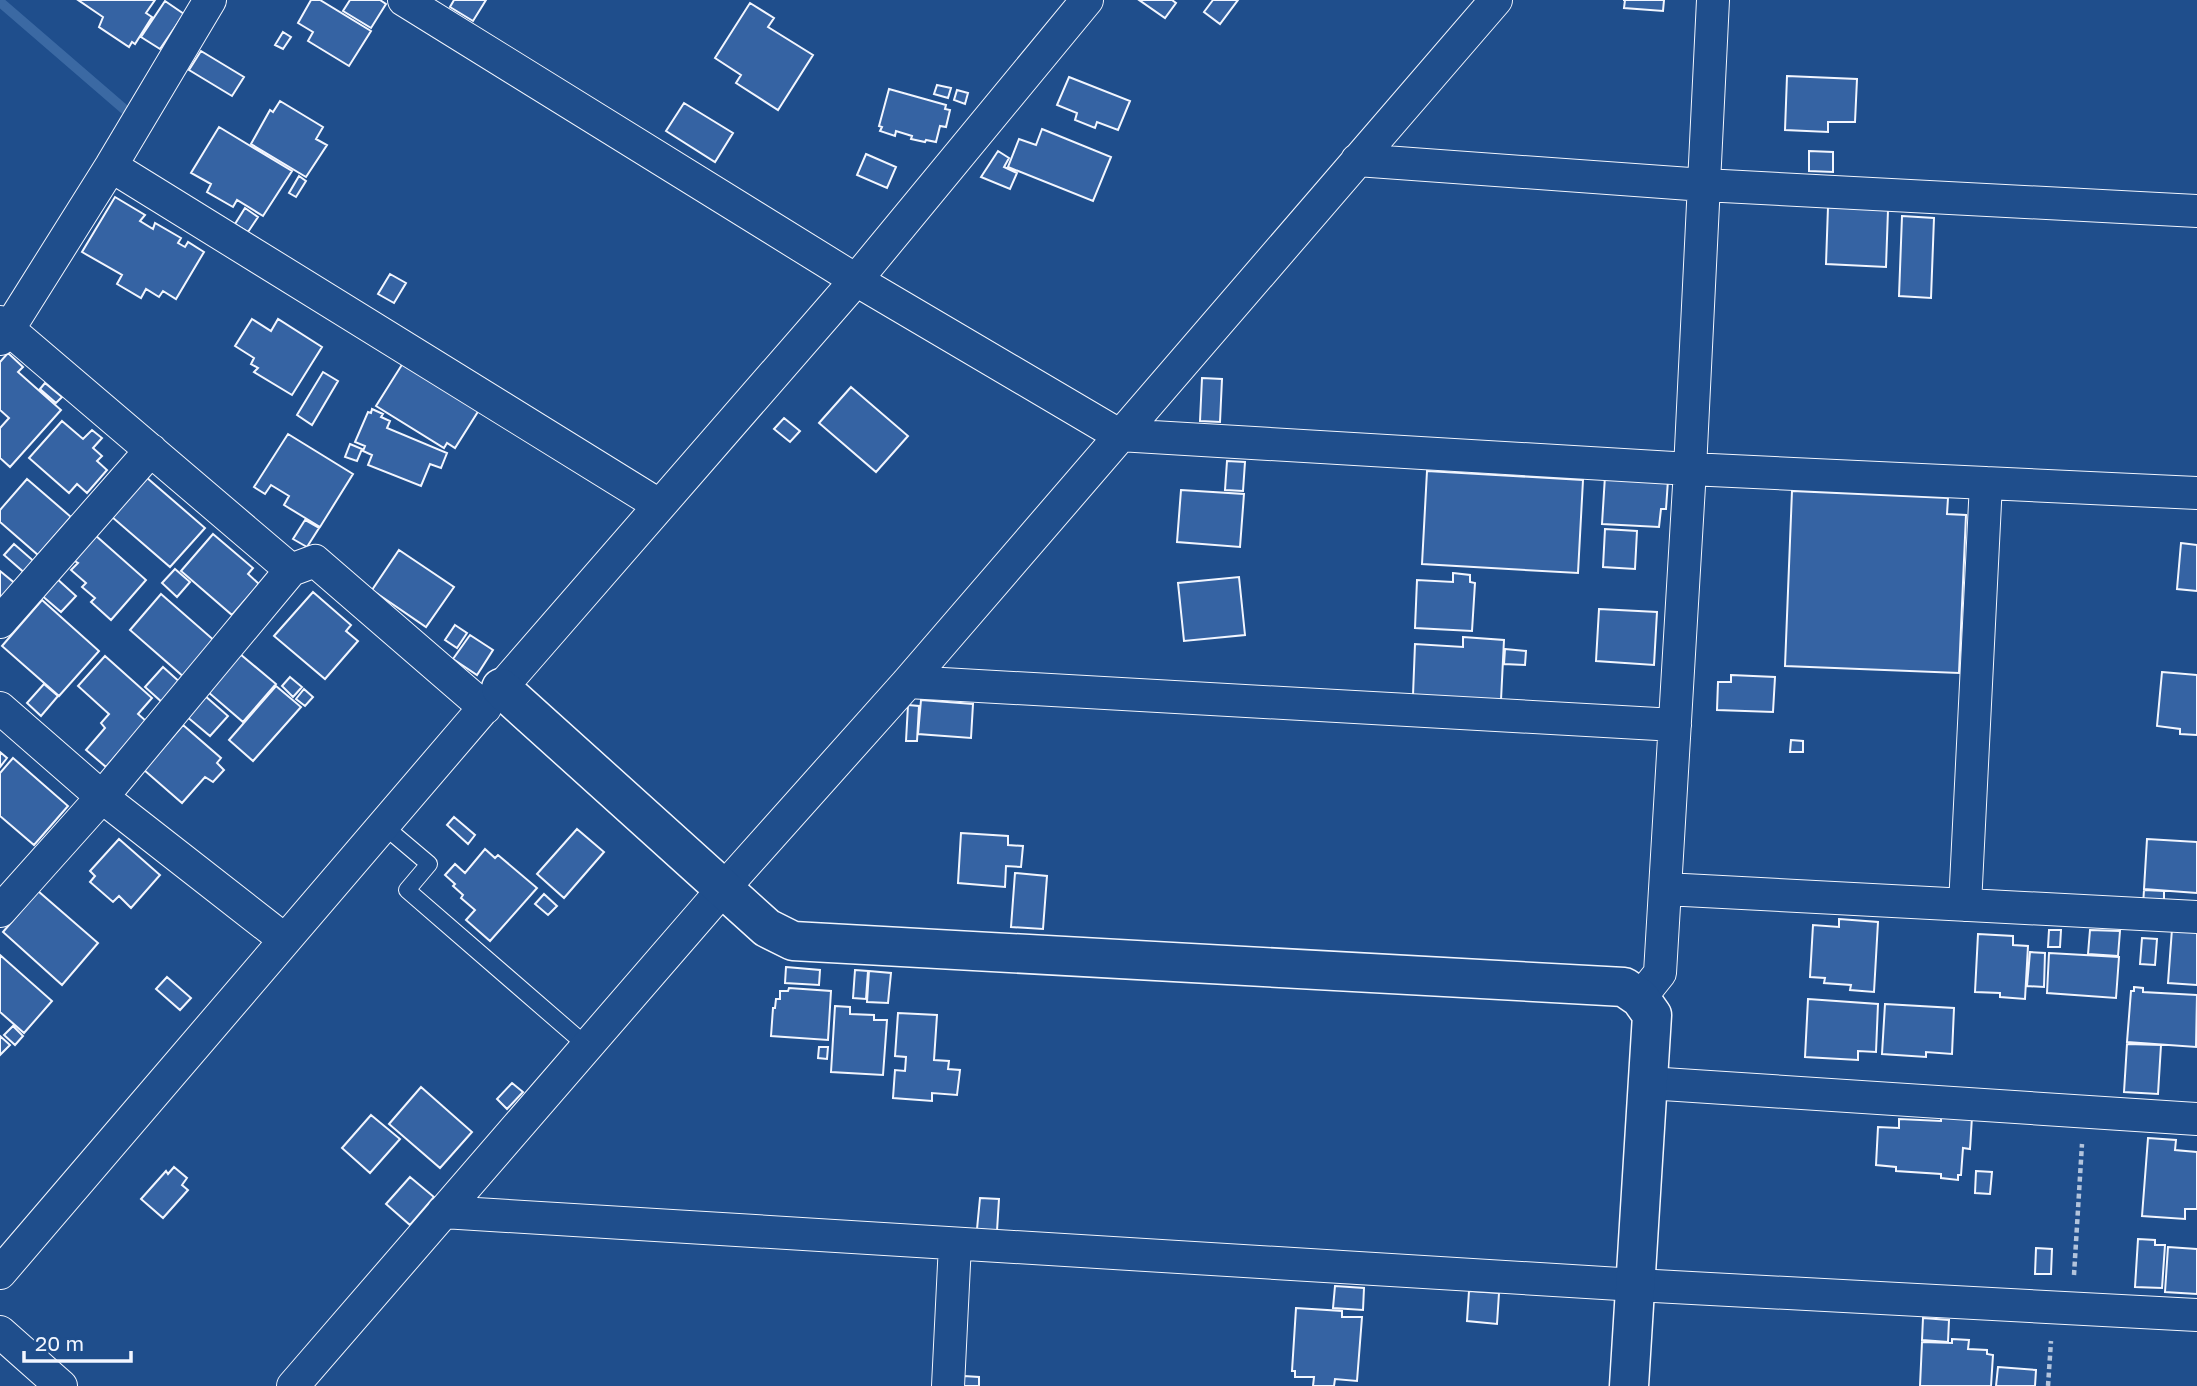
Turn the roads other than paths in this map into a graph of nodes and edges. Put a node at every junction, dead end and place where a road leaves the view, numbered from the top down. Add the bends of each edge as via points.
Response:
1 (210, 0) edge
2 (404, 0) edge
3 (1087, 0) edge
4 (1496, 0) edge
5 (1713, 0) edge
6 (1357, 160) junction
7 (111, 166) junction
8 (1704, 185) junction
9 (2197, 212) edge
10 (856, 280) junction
11 (3, 330) edge
12 (1119, 435) junction
13 (151, 450) junction
14 (1690, 469) junction
15 (1986, 483) junction
16 (2197, 493) edge
17 (659, 505) junction
18 (291, 570) junction
19 (0, 622) edge
20 (908, 682) junction
21 (493, 698) junction
22 (0, 709) edge
23 (1675, 725) junction
24 (103, 797) junction
25 (384, 826) junction
26 (724, 888) junction
27 (1665, 888) junction
28 (1965, 905) junction
29 (0, 911) edge
30 (2197, 917) edge
31 (285, 940) junction
32 (1640, 998) junction
33 (587, 1046) junction
34 (1648, 1083) junction
35 (2197, 1119) edge
36 (443, 1212) junction
37 (955, 1244) junction
38 (0, 1273) edge
39 (1636, 1285) junction
40 (2197, 1315) edge
41 (0, 1332) edge
42 (61, 1386) edge
43 (293, 1386) edge
44 (948, 1386) edge
45 (1629, 1386) edge

1 - 7 street
2 - 10 street
3 - 10 street
4 - 6 street
5 - 8 street
6 - 8 street
6 - 12 street
7 - 11 street
7 - 17 street
8 - 9 street
8 - 14 street
10 - 12 street
10 - 17 street
11 - 13 street
12 - 14 street
12 - 20 street
13 - 18 street
13 - 19 street
14 - 15 street
14 - 23 street
15 - 16 street
15 - 28 street
17 - 21 street
18 - 21 street via 315,561
18 - 24 street
20 - 23 street
20 - 26 street
21 - 25 street
21 - 26 street
22 - 24 street
23 - 27 street
24 - 29 street
24 - 31 street
25 - 31 street
25 - 33 lane via 429,864 407,890
26 - 32 street via 768,928 793,941 1624,987
26 - 33 street
27 - 28 street
27 - 32 street via 1660,973
28 - 30 street
31 - 38 street
32 - 34 street via 1652,1015
33 - 36 street
34 - 35 street
34 - 39 street
36 - 37 street
36 - 43 street
37 - 39 street
37 - 44 street
39 - 40 street
39 - 45 street
41 - 42 street

